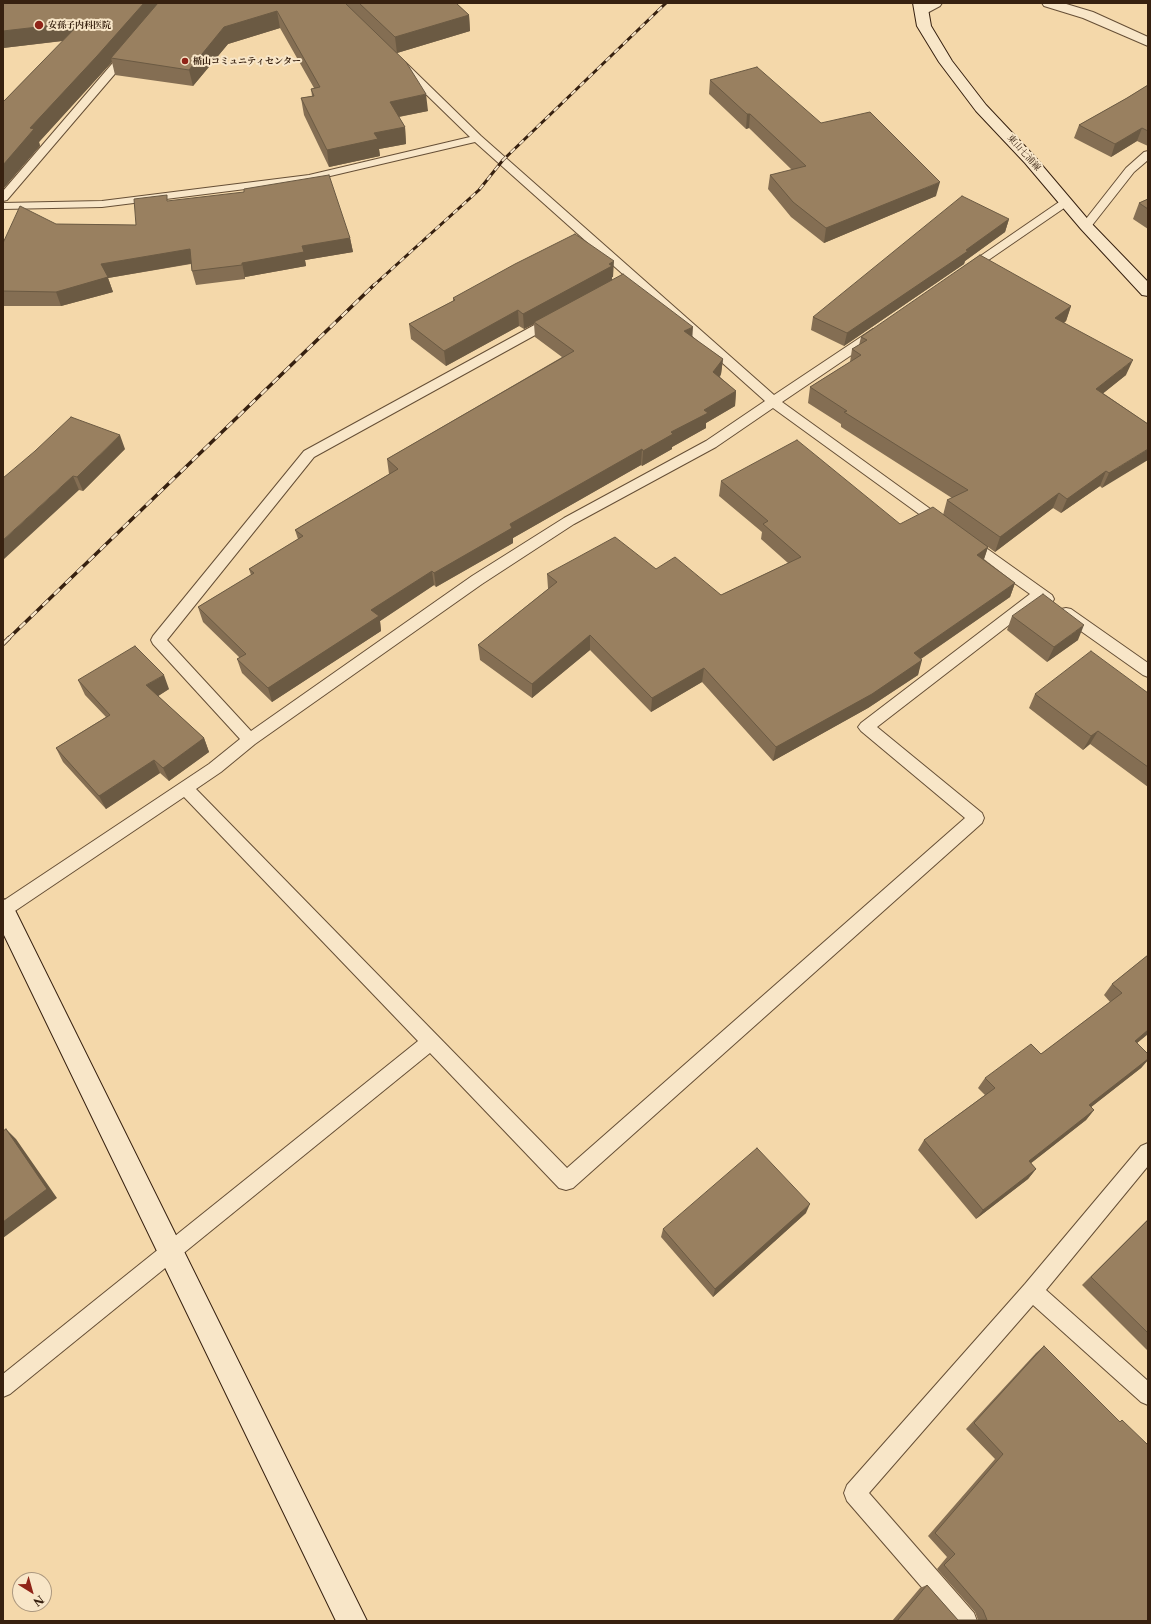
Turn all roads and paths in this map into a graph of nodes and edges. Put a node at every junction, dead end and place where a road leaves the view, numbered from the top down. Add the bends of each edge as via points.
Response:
1 (935, 3) edge
2 (1055, 4) edge
3 (921, 7) edge
4 (1148, 42) edge
5 (134, 44) edge
6 (394, 57) edge
7 (477, 138) junction
8 (1148, 154) edge
9 (3, 198) edge
10 (1066, 202) junction
11 (3, 206) edge
12 (1086, 226) junction
13 (634, 276) junction
14 (956, 278) edge
15 (620, 284) edge
16 (1148, 291) edge
17 (565, 314) edge
18 (891, 322) edge
19 (774, 402) junction
20 (1040, 594) junction
21 (1148, 671) edge
22 (250, 740) junction
23 (185, 788) junction
24 (3, 909) edge
25 (430, 1042) junction
26 (1148, 1152) edge
27 (171, 1251) junction
28 (1032, 1292) junction
29 (3, 1387) edge
30 (1148, 1395) edge
31 (352, 1621) edge
32 (966, 1621) edge

1 - 3 street
2 - 4 street via 1088,15
3 - 10 street, 東山七浦線 via 924,26 946,62 981,108
5 - 9 lane
6 - 7 lane
7 - 11 lane via 308,178 102,204
7 - 13 lane
8 - 12 lane via 1130,170
10 - 12 street, 東山七浦線
10 - 14 lane
12 - 16 street, 東山七浦線
13 - 15 lane
13 - 19 lane
17 - 22 lane via 309,454 158,640
18 - 19 lane
19 - 20 lane
19 - 22 lane via 711,444 569,521 477,580
20 - 21 lane
20 - 25 lane via 866,726 976,818 566,1181
22 - 23 lane
23 - 24 lane
23 - 25 lane
24 - 27 street
25 - 27 lane
26 - 28 lane
27 - 29 lane
27 - 31 street
28 - 30 lane
28 - 32 lane via 855,1493

